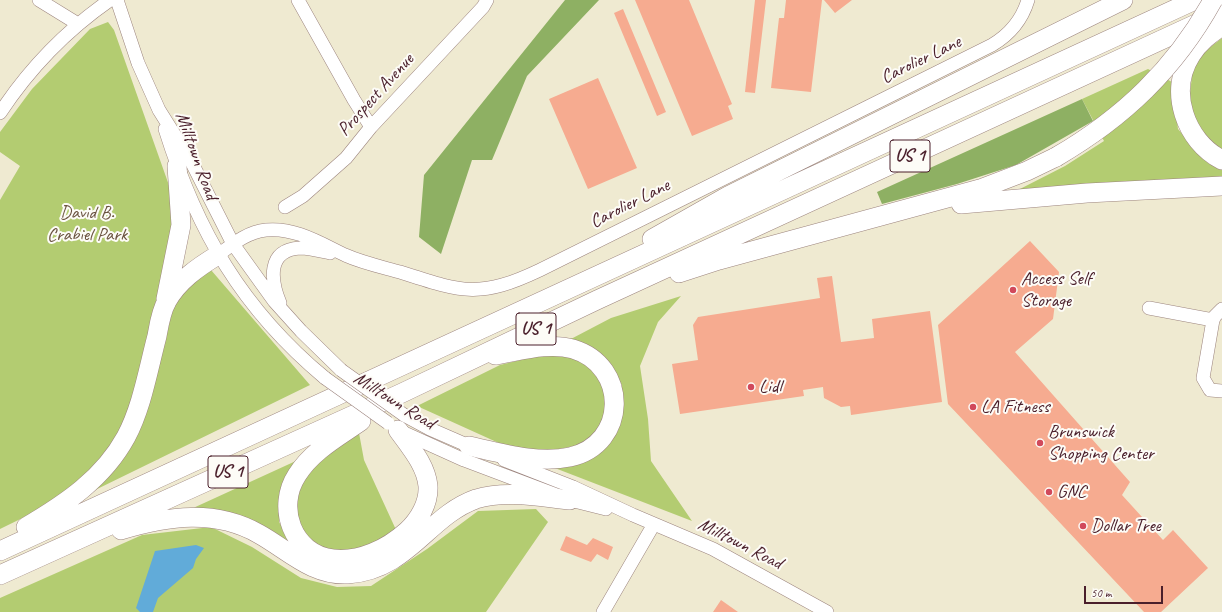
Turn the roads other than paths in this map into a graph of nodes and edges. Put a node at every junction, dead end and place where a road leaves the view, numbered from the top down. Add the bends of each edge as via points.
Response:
1 (39, 0) edge
2 (110, 0) edge
3 (117, 0) edge
4 (298, 0) edge
5 (487, 0) edge
6 (1028, 0) edge
7 (1123, 0) edge
8 (1195, 0) edge
9 (1213, 0) edge
10 (1222, 12) edge
11 (78, 24) junction
12 (1222, 26) edge
13 (159, 110) junction
14 (0, 113) edge
15 (370, 126) junction
16 (1222, 160) edge
17 (177, 166) junction
18 (1222, 186) edge
19 (285, 207) dead end
20 (894, 212) junction
21 (233, 244) junction
22 (218, 256) junction
23 (348, 256) junction
24 (597, 300) junction
25 (166, 302) junction
26 (532, 307) junction
27 (1149, 308) dead end
28 (1222, 309) edge
29 (286, 315) junction
30 (1213, 320) junction
31 (474, 358) junction
32 (1222, 391) edge
33 (402, 392) junction
34 (397, 423) junction
35 (469, 446) junction
36 (570, 500) junction
37 (633, 515) junction
38 (654, 524) junction
39 (0, 543) edge
40 (0, 551) edge
41 (53, 551) junction
42 (0, 575) edge
43 (603, 612) edge
44 (827, 612) edge

1 - 11 street
2 - 11 street
3 - 13 street via 138,63
4 - 15 street
5 - 15 street, Prospect Avenue
6 - 23 street, Carolier Lane via 1014,27 987,48 510,284 480,290 458,289
7 - 26 highway via 728,196
8 - 26 highway, US 1
9 - 20 highway, bridge via 1188,41 1146,90 1112,121 1056,157 1027,171 997,183
10 - 24 highway, US 1
11 - 14 street via 32,70
12 - 16 highway via 1205,37 1191,54 1182,76 1180,98 1193,135 1206,149
13 - 17 street, Milltown Road
13 - 21 street, Milltown Road via 190,161
15 - 19 street, Prospect Avenue via 346,158 303,196
17 - 22 street, Milltown Road via 190,200
17 - 25 highway via 181,225
18 - 20 highway via 1017,198
20 - 24 highway via 719,260
21 - 22 street, Carolier Lane
21 - 23 street, Carolier Lane via 253,233 278,229 310,238
21 - 29 street, Milltown Road
22 - 25 highway via 184,279
22 - 34 street, Milltown Road, bridge via 266,322 296,354 325,378
23 - 29 street via 300,248 288,251 278,258 273,271 273,282
24 - 31 highway, US 1
25 - 39 highway via 138,408 121,445 79,492
26 - 40 highway, US 1
27 - 30 street
28 - 30 street
29 - 34 street, Milltown Road, bridge via 341,370 371,394
30 - 32 street via 1203,378 1210,390
31 - 33 highway, US 1
31 - 35 highway via 547,347 573,349 589,356 602,368 611,382 615,405 606,434 593,447 577,455 537,458
33 - 34 highway via 320,449 296,476 288,493 288,517 294,533 304,546 332,559 356,558 380,550 414,524 426,501 428,486 421,464
33 - 41 highway, US 1
34 - 35 street, Milltown Road via 430,429
34 - 36 street, Milltown Road via 464,460
35 - 37 street, Milltown Road via 573,487
36 - 37 street, Milltown Road
36 - 41 highway via 510,495 475,500 452,513 395,558 377,567 349,574 330,573 311,567 242,525 223,519 202,517 156,521
37 - 38 street, Milltown Road
38 - 43 street
38 - 44 street, Milltown Road via 713,549
41 - 42 highway, US 1

